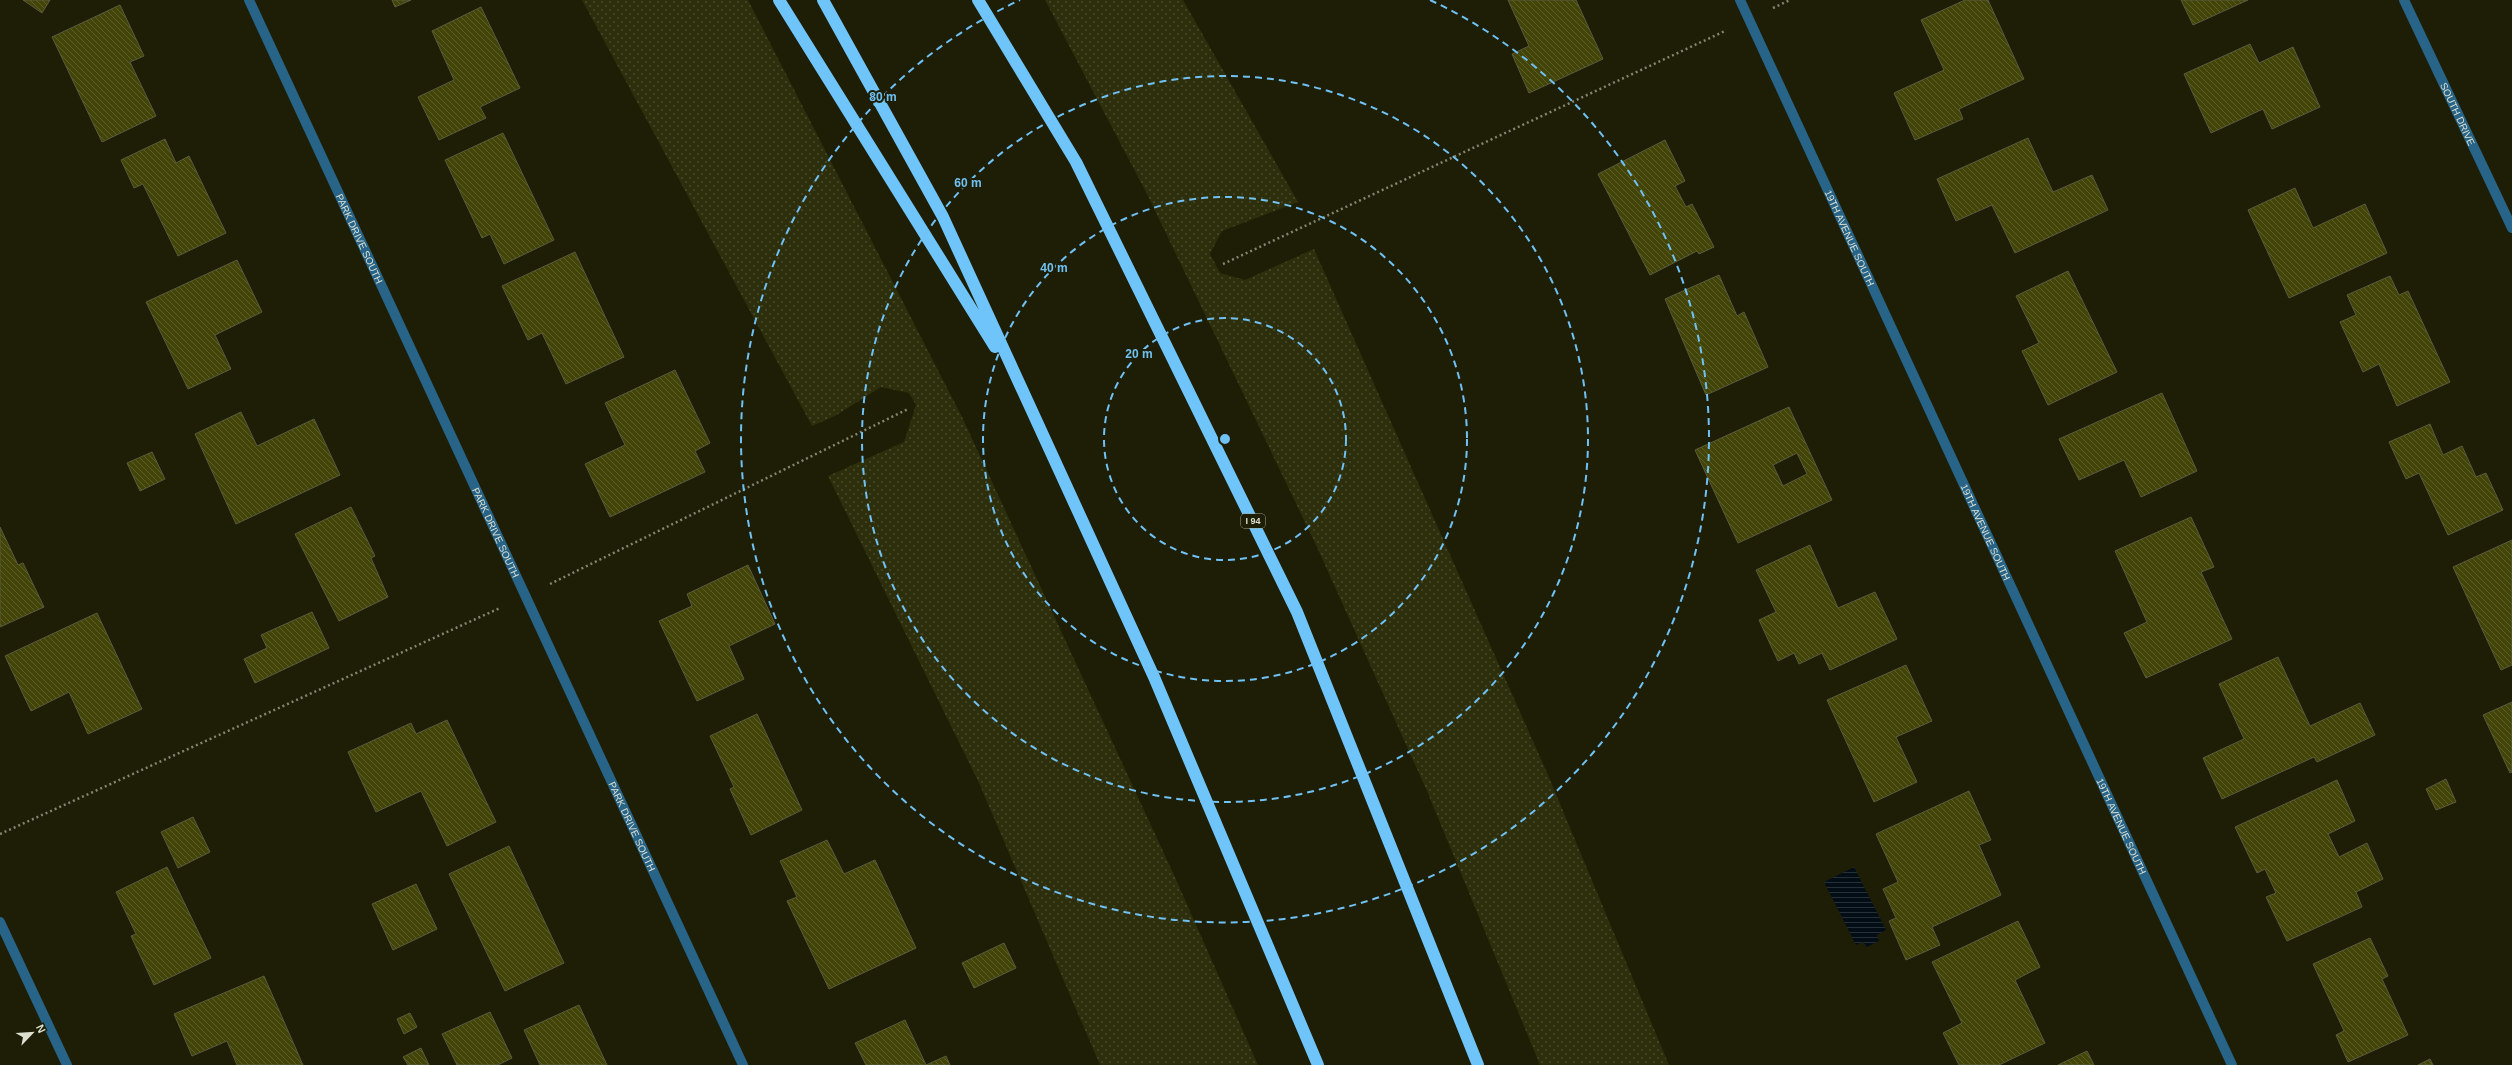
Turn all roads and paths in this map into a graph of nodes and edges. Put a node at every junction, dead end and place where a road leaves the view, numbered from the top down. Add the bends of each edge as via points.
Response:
1 (249, 0) edge
2 (779, 0) edge
3 (823, 0) edge
4 (978, 0) edge
5 (1740, 0) edge
6 (1790, 0) edge
7 (2404, 0) edge
8 (1748, 19) junction
9 (2512, 228) edge
10 (1223, 264) dead end
11 (1021, 389) junction
12 (908, 409) dead end
13 (525, 596) junction
14 (0, 834) edge
15 (0, 922) edge
16 (67, 1065) edge
17 (744, 1065) edge
18 (1318, 1065) edge
19 (1478, 1065) edge
20 (2232, 1065) edge

1 - 13 street, PARK DRIVE SOUTH
2 - 11 highway
3 - 11 highway via 943,217
4 - 19 highway, I 94 via 1076,162 1297,612
5 - 8 street, 19TH AVENUE SOUTH
6 - 8 path
7 - 9 street, SOUTH DRIVE
8 - 10 path
8 - 20 street, 19TH AVENUE SOUTH
11 - 18 highway via 1154,676
12 - 13 path
13 - 14 path
13 - 17 street, PARK DRIVE SOUTH
15 - 16 street

